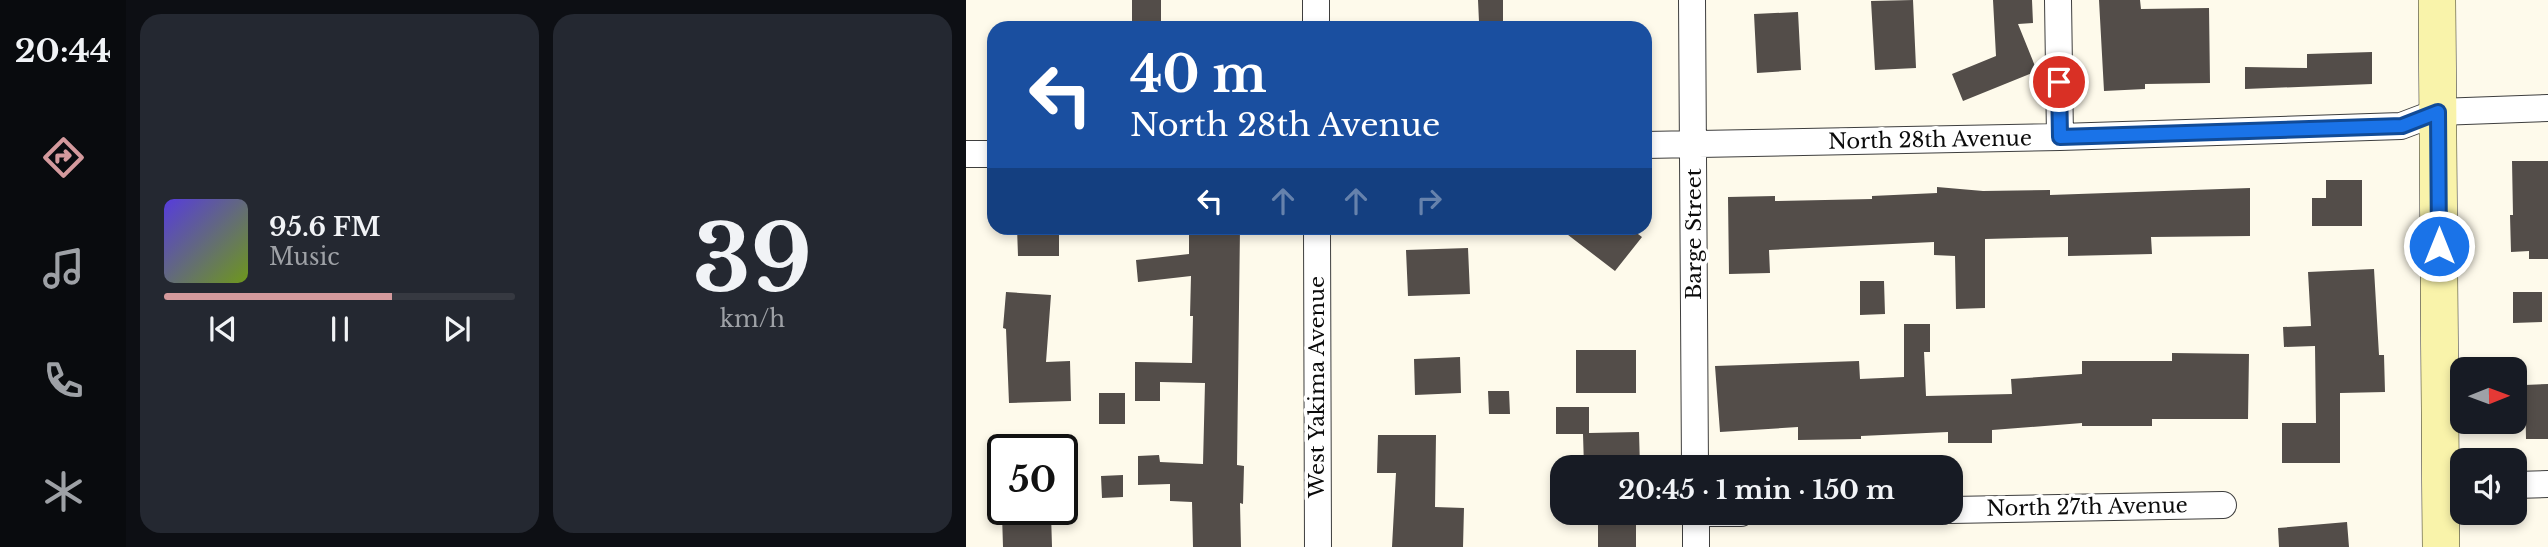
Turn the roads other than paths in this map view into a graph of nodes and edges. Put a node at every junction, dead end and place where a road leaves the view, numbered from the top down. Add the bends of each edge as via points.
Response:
1 (1316, 0) edge
2 (1692, 0) edge
3 (2058, 0) edge
4 (2437, 0) edge
5 (1316, 21) edge
6 (2548, 108) edge
7 (2438, 112) junction
8 (2060, 137) junction
9 (1652, 145) edge
10 (1693, 145) junction
11 (966, 154) edge
12 (987, 154) edge
13 (1317, 235) edge
14 (2451, 448) edge
15 (1695, 455) edge
16 (2548, 484) edge
17 (2527, 485) edge
18 (2450, 498) edge
19 (2223, 505) dead end
20 (1963, 510) edge
21 (1696, 525) edge
22 (1318, 547) edge
23 (1696, 547) edge
24 (2441, 547) edge

1 - 5 street
2 - 10 street, Barge Street
3 - 8 street
4 - 7 main road
6 - 7 street, North 28th Avenue
7 - 8 street, North 28th Avenue via 2402,126
7 - 14 main road
8 - 10 street, North 28th Avenue
9 - 10 street, North 28th Avenue
10 - 15 street, Barge Street
11 - 12 street
13 - 22 street, West Yakima Avenue
16 - 17 street
18 - 24 main road
19 - 20 street, North 27th Avenue
21 - 23 street

